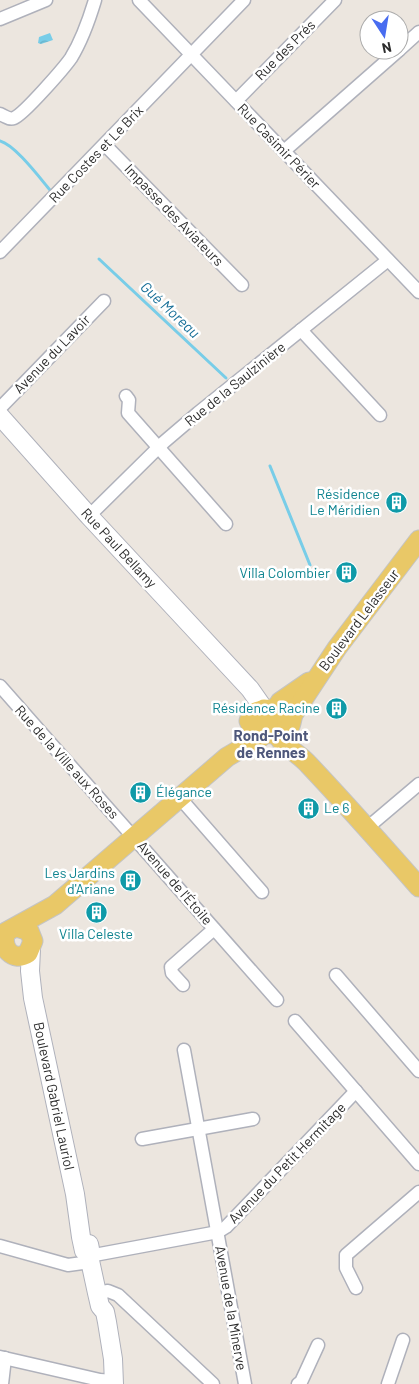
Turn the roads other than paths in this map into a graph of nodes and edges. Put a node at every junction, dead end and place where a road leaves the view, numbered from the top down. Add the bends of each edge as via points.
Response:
1 (46, 0) edge
2 (95, 0) edge
3 (139, 0) edge
4 (244, 0) edge
5 (335, 0) edge
6 (0, 19) edge
7 (419, 32) edge
8 (409, 41) edge
9 (191, 55) junction
10 (388, 60) edge
11 (236, 101) junction
12 (0, 114) edge
13 (105, 145) junction
14 (284, 151) junction
15 (0, 252) edge
16 (388, 260) junction
17 (242, 285) dead end
18 (419, 292) edge
19 (104, 301) dead end
20 (301, 330) junction
21 (126, 396) dead end
22 (0, 408) edge
23 (380, 415) dead end
24 (0, 416) edge
25 (158, 448) junction
26 (89, 516) junction
27 (226, 524) dead end
28 (419, 540) edge
29 (0, 686) edge
30 (270, 721) junction
31 (419, 784) edge
32 (180, 798) junction
33 (367, 828) junction
34 (135, 838) junction
35 (419, 887) edge
36 (262, 892) dead end
37 (214, 929) junction
38 (12, 943) edge
39 (336, 975) dead end
40 (183, 985) dead end
41 (276, 1000) dead end
42 (295, 1021) dead end
43 (184, 1050) dead end
44 (419, 1071) edge
45 (356, 1091) junction
46 (253, 1119) dead end
47 (199, 1129) junction
48 (142, 1139) dead end
49 (419, 1164) edge
50 (419, 1192) edge
51 (218, 1232) junction
52 (0, 1246) edge
53 (89, 1259) junction
54 (356, 1288) dead end
55 (98, 1300) junction
56 (403, 1340) dead end
57 (318, 1345) dead end
58 (3, 1358) edge
59 (114, 1383) edge
60 (2, 1384) edge
61 (213, 1384) edge
62 (245, 1384) edge
63 (298, 1384) edge
64 (388, 1384) edge

1 - 6 street
2 - 12 street via 86,28 70,58 16,117
3 - 9 street, Rue Casimir Périer
4 - 9 street, Rue Costes et Le Brix
5 - 11 street, Rue des Prés
7 - 8 street
9 - 11 street, Rue Casimir Périer
9 - 13 street, Rue Costes et Le Brix
10 - 14 street
11 - 14 street, Rue Casimir Périer
13 - 15 street, Rue Costes et Le Brix
13 - 17 street, Impasse des Aviateurs
14 - 16 street, Rue Casimir Périer
16 - 18 street, Rue Casimir Périer
16 - 20 street, Rue de la Saulzinière
19 - 22 street, Avenue du Lavoir
20 - 23 street
20 - 25 street, Rue de la Saulzinière
21 - 25 street via 129,400 128,413
24 - 26 main road, Rue Paul Bellamy
25 - 26 street, Rue de la Saulzinière
25 - 27 street
26 - 30 main road, Rue Paul Bellamy via 250,689
28 - 30 main road, Boulevard Lelasseur via 318,675
29 - 34 street, Rue de la Ville aux Roses
30 - 32 main road, Boulevard Lelasseur via 245,734 227,757
30 - 33 main road via 293,736 307,762
31 - 33 street
32 - 34 main road, Boulevard Lelasseur
32 - 36 street
33 - 35 main road
34 - 37 street, Avenue de l'Étoile
34 - 38 main road, Boulevard Lelasseur
37 - 40 street, Avenue de l'Étoile via 171,967
37 - 41 street, Avenue de l'Étoile
38 - 53 main road, Boulevard Gabriel Lauriol via 33,998 75,1194 84,1218
39 - 44 street
42 - 45 street
43 - 47 street, Avenue de la Minerve
45 - 49 street
45 - 51 street, Avenue du Petit Hermitage
46 - 47 street
47 - 48 street
47 - 51 street, Avenue de la Minerve
50 - 54 street via 346,1255 346,1268
51 - 53 street
51 - 62 street, Avenue de la Minerve
52 - 53 street via 68,1265
53 - 55 main road, Boulevard Gabriel Lauriol
55 - 59 main road, Boulevard Gabriel Lauriol via 107,1322
55 - 61 street via 133,1309
56 - 64 street
57 - 63 street
58 - 59 street
58 - 60 street

